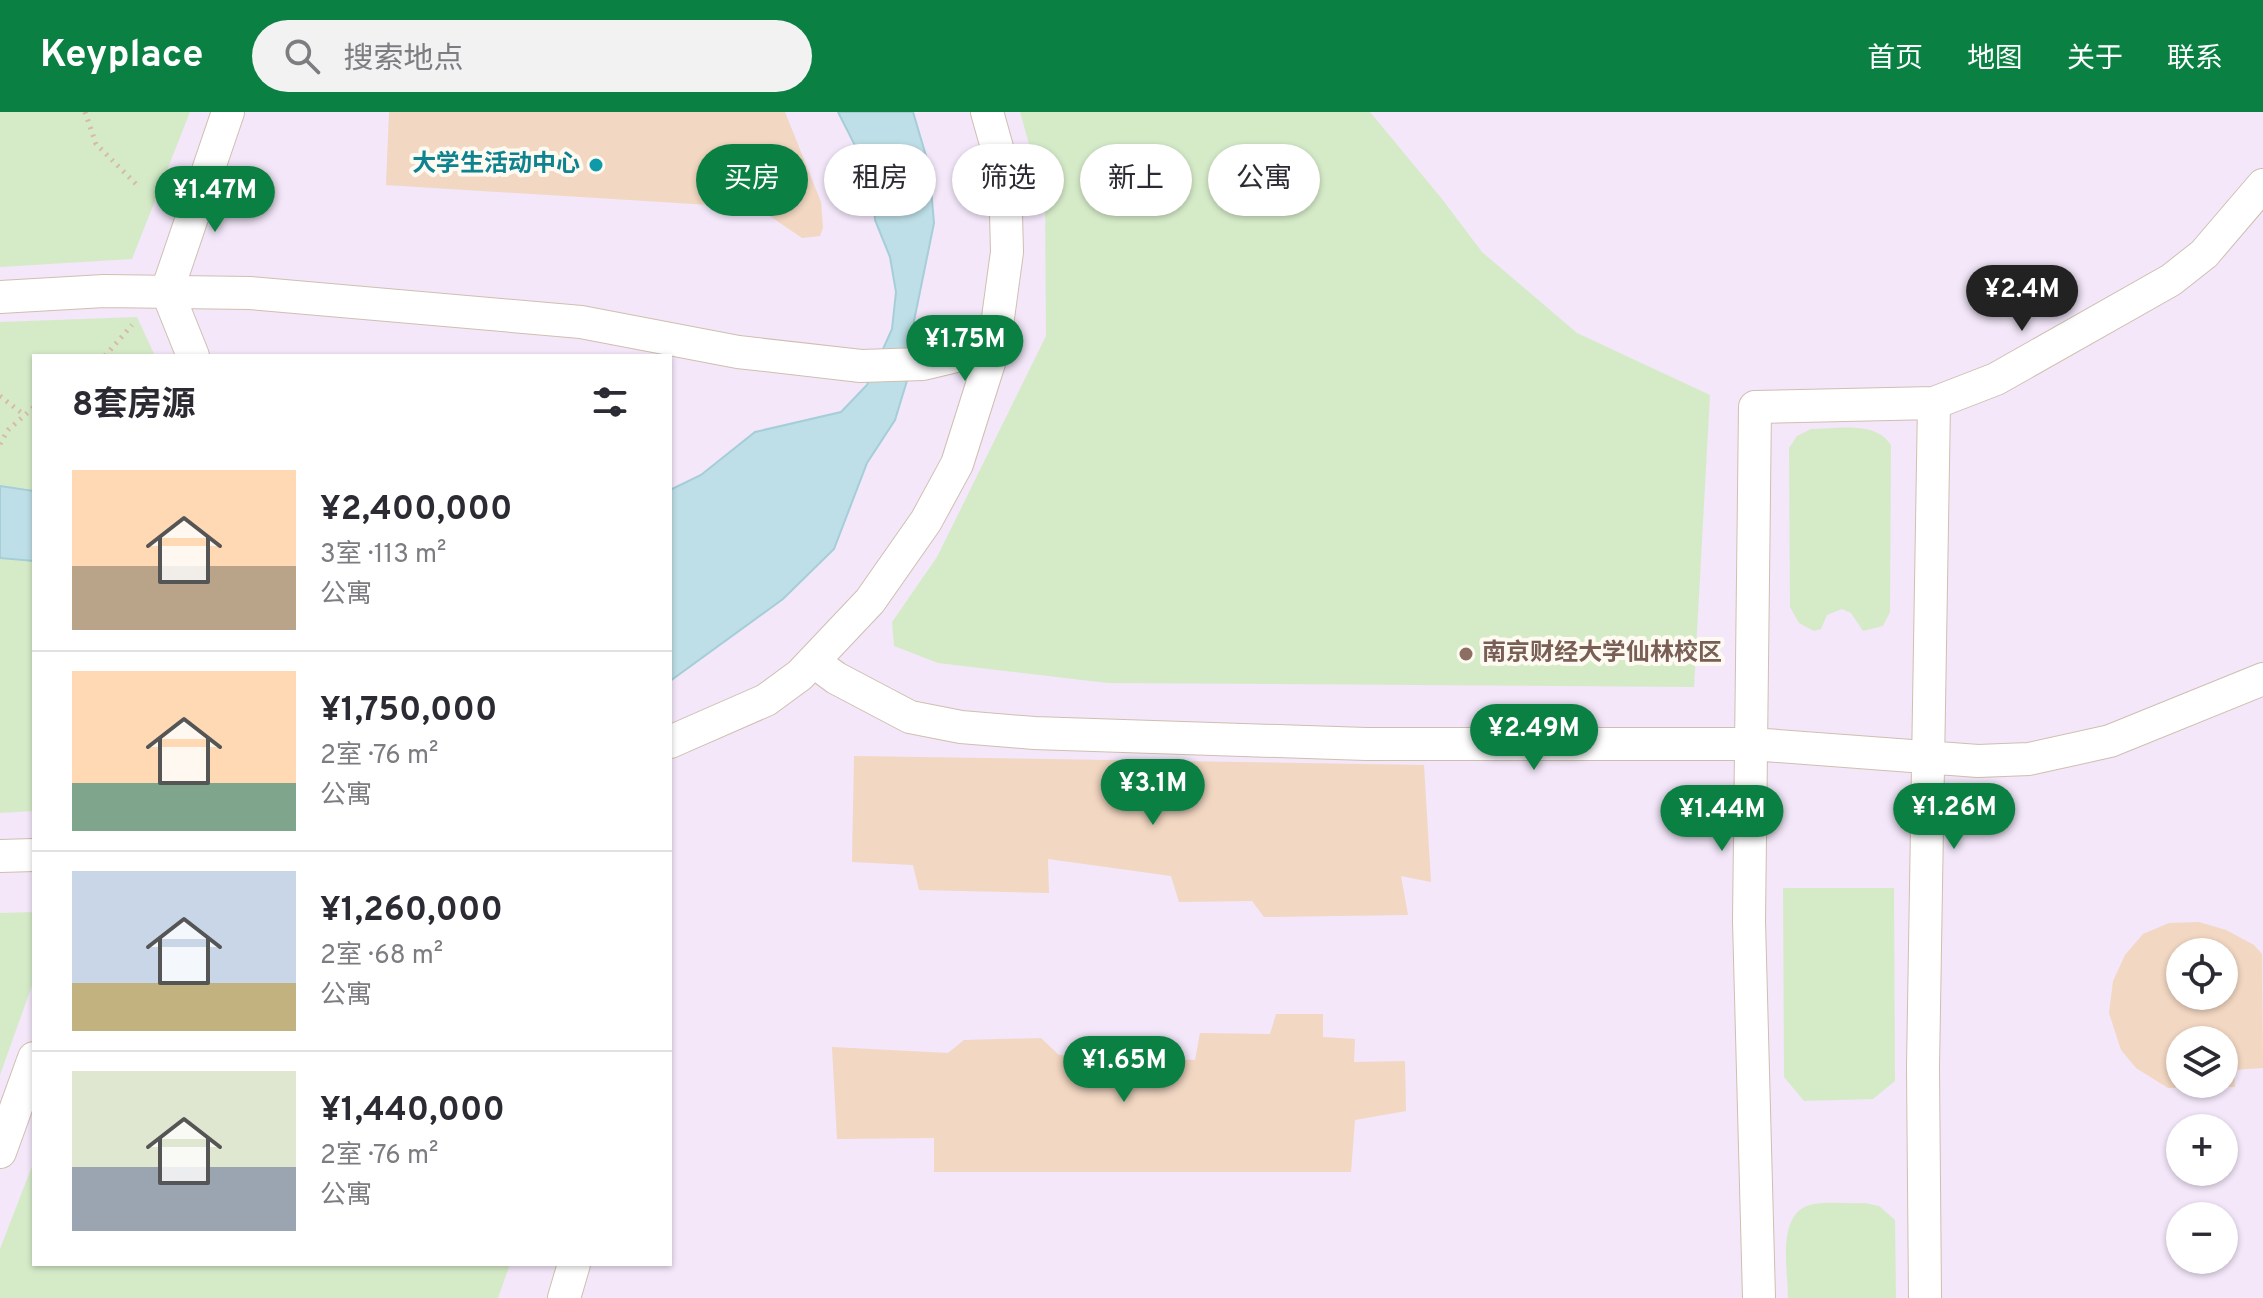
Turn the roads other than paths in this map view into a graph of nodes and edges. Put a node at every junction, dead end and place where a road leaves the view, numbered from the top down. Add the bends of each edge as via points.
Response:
1 (228, 112) edge
2 (987, 112) edge
3 (2263, 185) edge
4 (167, 291) junction
5 (0, 297) edge
6 (994, 347) junction
7 (192, 354) edge
8 (1934, 403) junction
9 (813, 661) junction
10 (2263, 679) edge
11 (672, 741) edge
12 (1752, 744) junction
13 (1927, 755) junction
14 (32, 855) edge
15 (0, 856) edge
16 (32, 1064) edge
17 (0, 1152) edge
18 (573, 1266) edge
19 (564, 1298) edge
20 (1759, 1298) edge
21 (1925, 1298) edge

1 - 4 street
2 - 6 street via 1005,176 1007,252
3 - 8 street via 2204,254 2171,280 1996,379
4 - 5 street
4 - 6 street via 250,293 581,322 738,352 861,366 923,364
4 - 7 street
6 - 9 street via 957,464 926,521 870,601
8 - 12 street via 1755,407
8 - 13 street
9 - 11 street via 766,700
9 - 12 street via 910,717 990,729 1366,744
10 - 13 street via 2110,741 2043,756 1978,761
12 - 13 street
12 - 20 street via 1749,921
13 - 21 street
14 - 15 street
16 - 17 street
18 - 19 street

